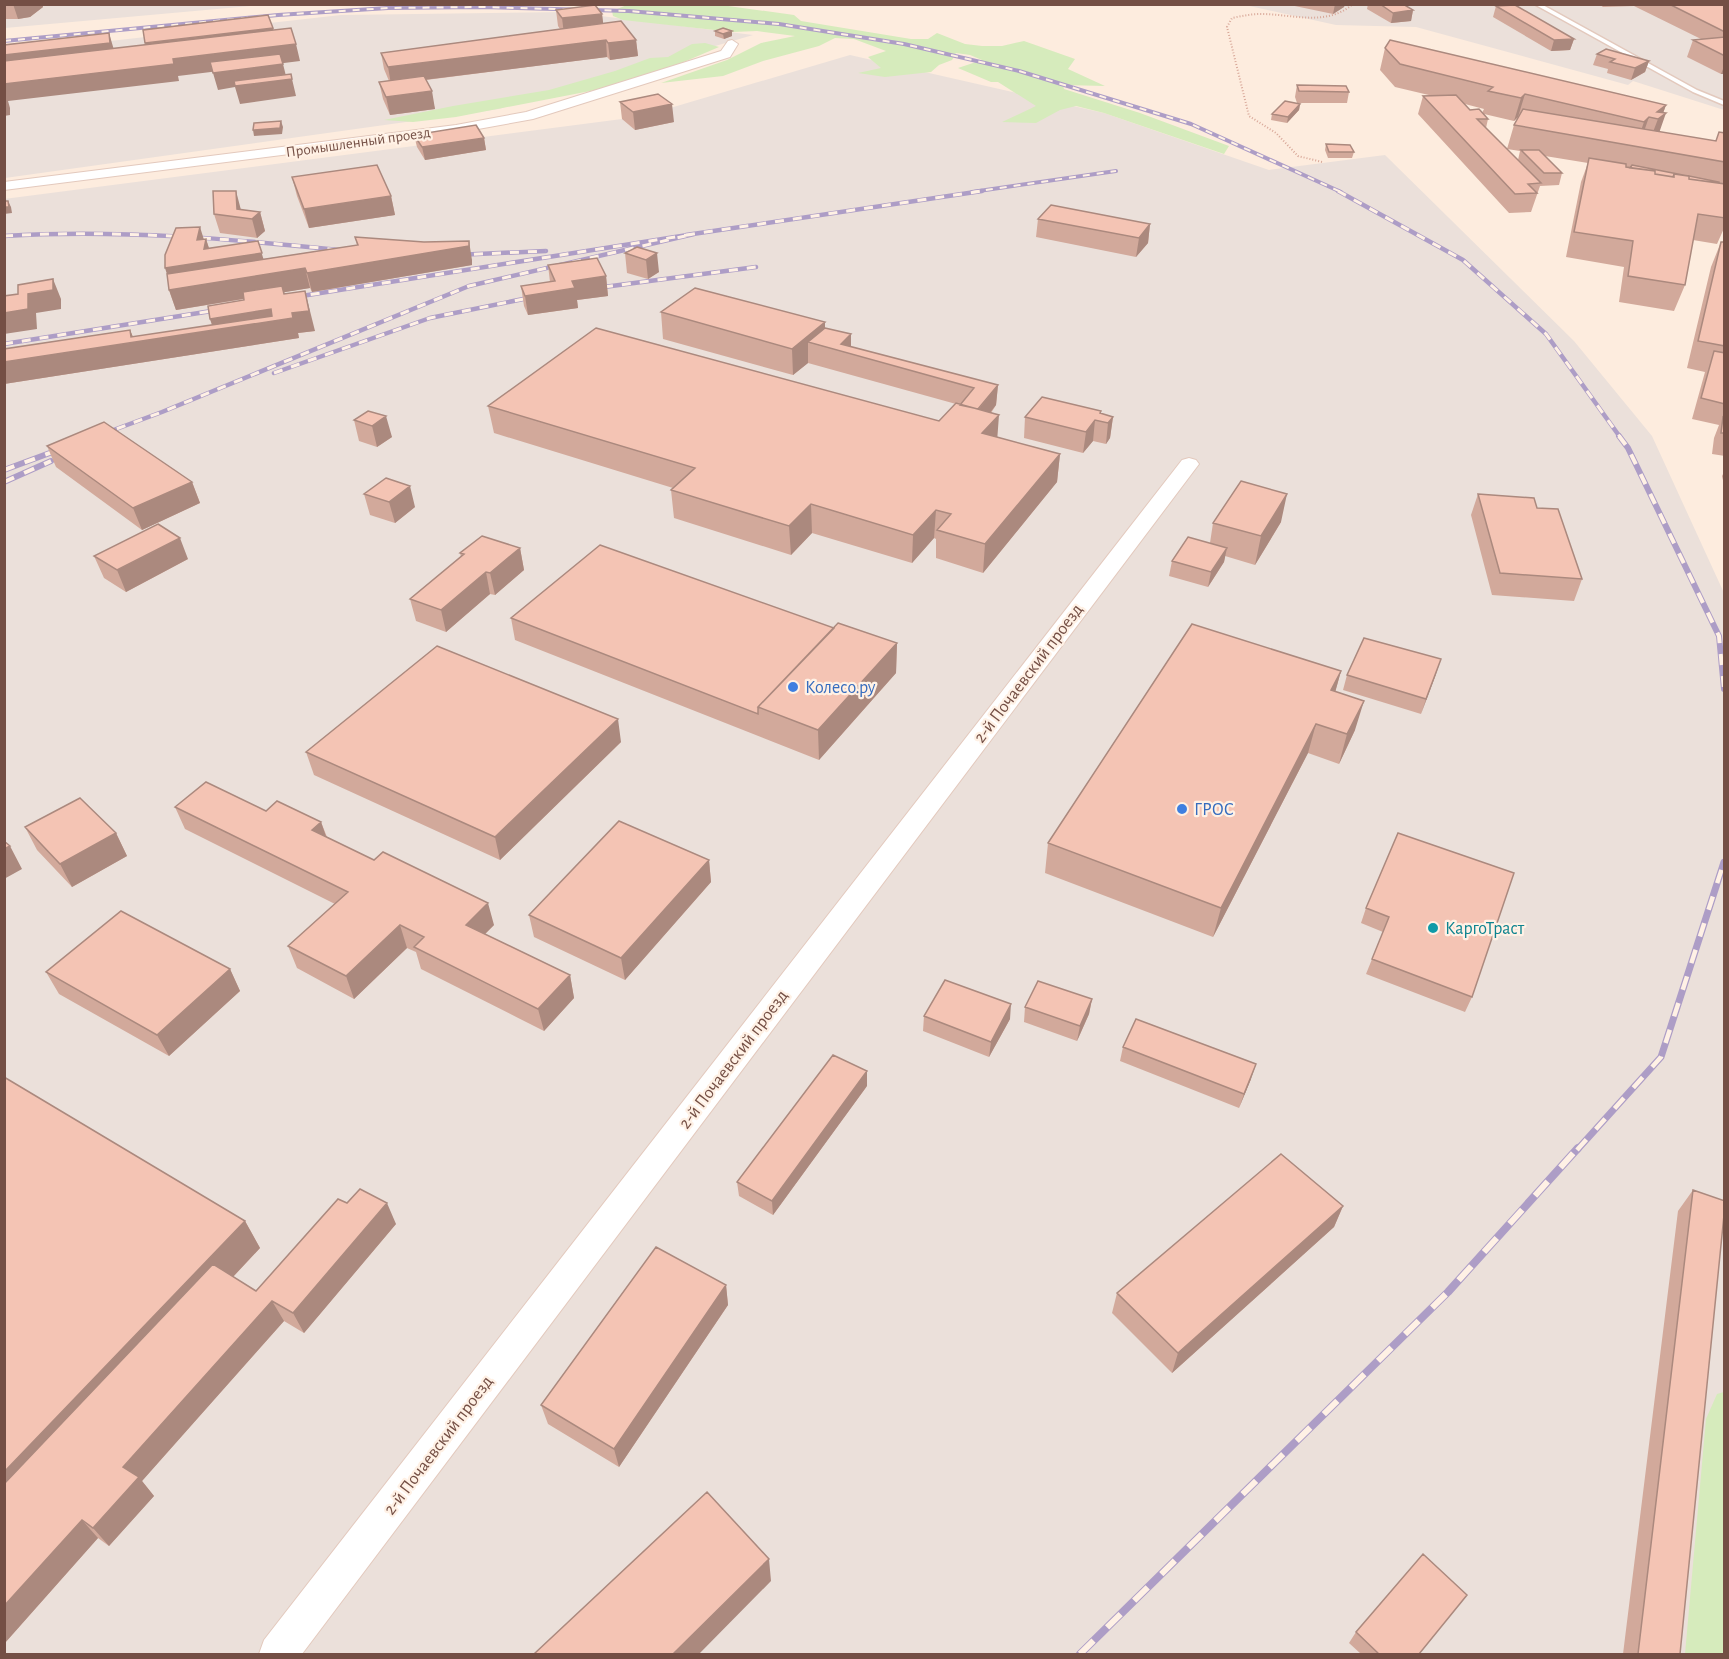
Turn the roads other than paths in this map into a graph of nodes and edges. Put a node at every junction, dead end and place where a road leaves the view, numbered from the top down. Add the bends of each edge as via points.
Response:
1 (1536, 4) edge
2 (732, 44) dead end
3 (1725, 103) edge
4 (4, 186) edge
5 (1188, 464) dead end
6 (278, 1654) edge

1 - 3 lane via 1695,91
2 - 4 street, Промышленный проезд via 726,54 528,116 326,147
5 - 6 street, 2-й Почаевский проезд

